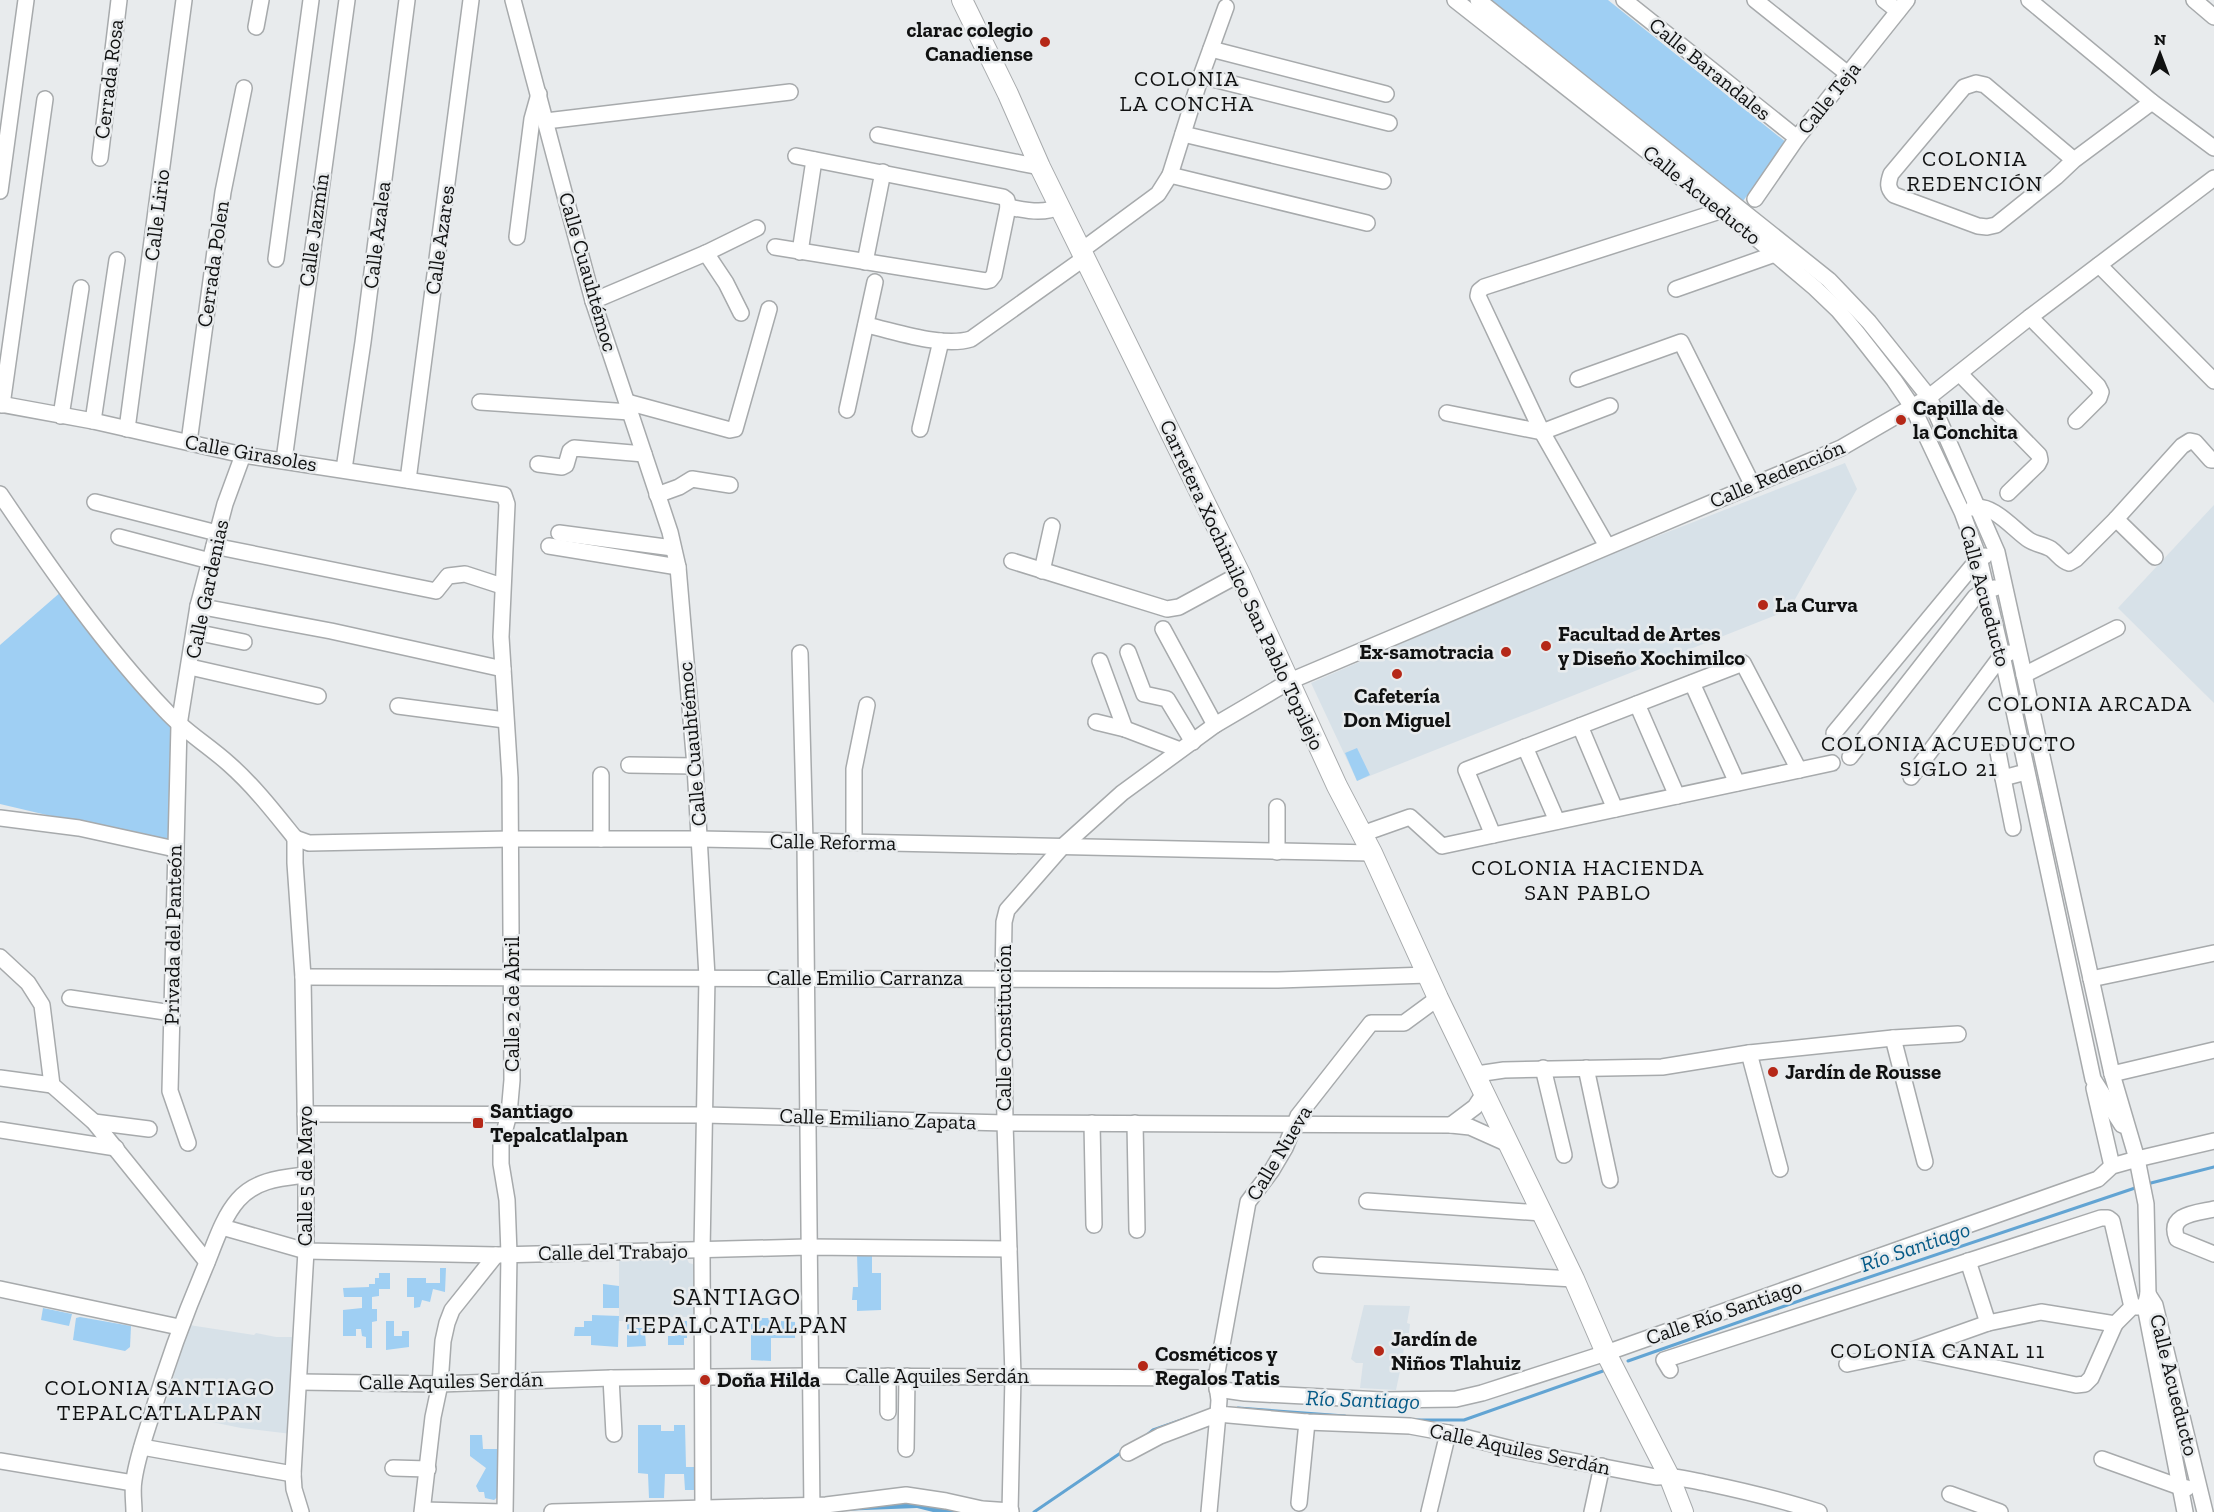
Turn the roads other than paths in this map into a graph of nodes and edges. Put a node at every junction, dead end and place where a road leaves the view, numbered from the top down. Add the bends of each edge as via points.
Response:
1 (26, 0) edge
2 (119, 0) edge
3 (184, 0) edge
4 (261, 0) edge
5 (310, 0) edge
6 (347, 0) edge
7 (407, 0) edge
8 (471, 0) edge
9 (513, 0) edge
10 (962, 0) edge
11 (1455, 0) edge
12 (1478, 0) edge
13 (1624, 0) edge
14 (1755, 0) edge
15 (1884, 0) edge
16 (2029, 0) edge
17 (2194, 0) edge
18 (1902, 6) edge
19 (1226, 7) dead end
20 (2214, 17) edge
21 (256, 27) dead end
22 (1211, 49) junction
23 (1848, 74) junction
24 (1202, 76) junction
25 (244, 88) dead end
26 (790, 92) dead end
27 (539, 94) junction
28 (1386, 94) dead end
29 (45, 99) dead end
30 (2152, 102) junction
31 (546, 121) junction
32 (1389, 123) dead end
33 (1184, 134) junction
34 (878, 135) dead end
35 (1797, 138) junction
36 (2214, 148) edge
37 (796, 156) dead end
38 (100, 158) dead end
39 (2074, 159) junction
40 (814, 160) junction
41 (1040, 167) junction
42 (883, 172) junction
43 (1170, 175) junction
44 (2214, 178) edge
45 (1383, 182) dead end
46 (0, 191) edge
47 (1755, 199) dead end
48 (1060, 206) junction
49 (1008, 207) junction
50 (1723, 210) junction
51 (1367, 222) dead end
52 (757, 228) dead end
53 (517, 237) dead end
54 (776, 247) dead end
55 (800, 252) junction
56 (706, 253) junction
57 (1084, 254) junction
58 (1775, 254) junction
59 (276, 259) dead end
60 (117, 260) dead end
61 (865, 262) junction
62 (2098, 265) junction
63 (875, 282) dead end
64 (81, 288) dead end
65 (1676, 289) dead end
66 (593, 301) junction
67 (769, 309) dead end
68 (741, 313) dead end
69 (2030, 317) junction
70 (866, 325) junction
71 (941, 341) junction
72 (1908, 370) junction
73 (1960, 374) junction
74 (1578, 379) dead end
75 (1894, 380) junction
76 (2214, 381) edge
77 (1929, 398) junction
78 (480, 402) dead end
79 (1, 405) edge
80 (1610, 406) dead end
81 (628, 407) junction
82 (1913, 408) junction
83 (847, 410) dead end
84 (1447, 413) dead end
85 (61, 416) junction
86 (93, 421) junction
87 (2076, 421) dead end
88 (128, 429) junction
89 (920, 429) dead end
90 (1542, 432) junction
91 (189, 442) junction
92 (644, 454) junction
93 (243, 455) junction
94 (284, 460) junction
95 (2214, 460) edge
96 (538, 464) dead end
97 (344, 469) junction
98 (408, 480) junction
99 (1752, 484) junction
100 (729, 486) dead end
101 (2008, 493) dead end
102 (0, 494) edge
103 (504, 495) joint
104 (657, 495) junction
105 (95, 502) dead end
106 (1978, 507) junction
107 (1962, 512) junction
108 (2116, 519) junction
109 (1052, 526) dead end
110 (559, 533) dead end
111 (119, 537) dead end
112 (214, 546) junction
113 (549, 546) dead end
114 (1607, 546) junction
115 (674, 548) junction
116 (1996, 552) junction
117 (2156, 557) dead end
118 (1979, 558) junction
119 (1012, 561) dead end
120 (678, 567) junction
121 (1042, 571) junction
122 (1240, 574) junction
123 (502, 586) junction
124 (2005, 586) junction
125 (1988, 589) junction
126 (198, 606) junction
127 (2117, 628) dead end
128 (1163, 629) dead end
129 (195, 632) junction
130 (244, 642) dead end
131 (2019, 651) junction
132 (1128, 652) dead end
133 (800, 653) dead end
134 (2002, 655) junction
135 (1100, 661) dead end
136 (190, 667) junction
137 (503, 669) junction
138 (2024, 675) junction
139 (1290, 681) junction
140 (1692, 683) junction
141 (318, 696) dead end
142 (1637, 704) junction
143 (867, 705) dead end
144 (398, 706) dead end
145 (505, 720) junction
146 (1096, 722) dead end
147 (179, 725) junction
148 (1215, 725) junction
149 (1580, 726) junction
150 (1125, 729) junction
151 (1834, 733) dead end
152 (1186, 746) junction
153 (1525, 747) junction
154 (1998, 752) dead end
155 (1850, 757) dead end
156 (1832, 763) dead end
157 (629, 765) dead end
158 (695, 766) junction
159 (1798, 770) junction
160 (601, 775) dead end
161 (1911, 777) dead end
162 (2027, 777) junction
163 (2003, 778) junction
164 (2046, 779) junction
165 (1737, 783) junction
166 (1677, 796) junction
167 (1277, 807) dead end
168 (1615, 809) junction
169 (0, 818) edge
170 (1557, 821) junction
171 (2013, 828) dead end
172 (1362, 834) junction
173 (1493, 835) junction
174 (296, 838) junction
175 (511, 839) junction
176 (601, 839) junction
177 (700, 839) junction
178 (854, 841) junction
179 (805, 842) junction
180 (1062, 847) junction
181 (175, 849) junction
182 (1277, 852) junction
183 (1372, 853) junction
184 (2214, 953) edge
185 (0, 957) edge
186 (1428, 975) junction
187 (303, 977) junction
188 (510, 977) junction
189 (707, 977) junction
190 (807, 978) junction
191 (1003, 979) junction
192 (2091, 979) junction
193 (70, 998) dead end
194 (1438, 998) junction
195 (172, 1013) junction
196 (1958, 1034) dead end
197 (1893, 1038) junction
198 (2214, 1050) edge
199 (1749, 1053) junction
200 (1543, 1068) junction
201 (1586, 1068) junction
202 (2112, 1074) junction
203 (0, 1078) edge
204 (2093, 1079) junction
205 (1481, 1083) junction
206 (52, 1085) junction
207 (305, 1114) junction
208 (509, 1114) junction
209 (704, 1115) junction
210 (806, 1117) junction
211 (94, 1122) junction
212 (1005, 1123) junction
213 (1092, 1123) junction
214 (1135, 1123) junction
215 (1295, 1125) junction
216 (1451, 1125) junction
217 (149, 1129) dead end
218 (0, 1130) edge
219 (2132, 1140) junction
220 (2214, 1141) edge
221 (188, 1143) dead end
222 (1508, 1144) junction
223 (116, 1148) junction
224 (1564, 1155) dead end
225 (1926, 1162) dead end
226 (2138, 1164) junction
227 (2112, 1166) junction
228 (1780, 1169) dead end
229 (305, 1175) junction
230 (1610, 1180) dead end
231 (1367, 1201) dead end
232 (2214, 1209) edge
233 (1542, 1213) junction
234 (1094, 1224) dead end
235 (222, 1227) junction
236 (1137, 1230) dead end
237 (807, 1247) junction
238 (1009, 1249) junction
239 (306, 1251) junction
240 (702, 1251) junction
241 (2214, 1254) edge
242 (502, 1255) junction
243 (1968, 1261) junction
244 (207, 1262) junction
245 (1321, 1265) dead end
246 (1574, 1279) junction
247 (0, 1289) edge
248 (2145, 1303) junction
249 (1988, 1323) junction
250 (2115, 1324) junction
251 (179, 1327) junction
252 (1912, 1350) junction
253 (1606, 1353) junction
254 (1847, 1364) dead end
255 (1670, 1370) dead end
256 (809, 1376) junction
257 (888, 1376) junction
258 (907, 1376) junction
259 (1013, 1376) junction
260 (702, 1377) junction
261 (611, 1378) junction
262 (507, 1381) junction
263 (299, 1382) junction
264 (440, 1384) junction
265 (1217, 1399) junction
266 (888, 1412) dead end
267 (1307, 1422) junction
268 (1448, 1433) junction
269 (614, 1434) dead end
270 (142, 1447) junction
271 (906, 1449) dead end
272 (1128, 1453) dead end
273 (2102, 1459) dead end
274 (0, 1461) edge
275 (1602, 1466) junction
276 (393, 1468) dead end
277 (428, 1469) junction
278 (293, 1474) junction
279 (1669, 1476) junction
280 (133, 1483) junction
281 (2180, 1487) junction
282 (2199, 1488) junction
283 (1950, 1494) dead end
284 (1299, 1503) dead end
285 (811, 1508) edge
286 (703, 1510) edge
287 (423, 1511) edge
288 (134, 1512) edge
289 (301, 1512) edge
290 (504, 1512) edge
291 (552, 1512) edge
292 (1010, 1512) edge
293 (1209, 1512) edge
294 (1429, 1512) edge
295 (1592, 1512) edge
296 (1683, 1512) edge
297 (1819, 1512) edge
298 (2000, 1512) edge
299 (2185, 1512) edge
300 (2205, 1512) edge

1 - 46 street
2 - 38 street, Cerrada Rosa
3 - 88 street, Calle Lirio
4 - 21 street
5 - 59 street
6 - 94 street, Calle Jazmín
7 - 97 street, Calle Azalea
8 - 98 street, Calle Azares
9 - 27 street, Calle Cuauhtémoc
10 - 41 main road, Carretera Xochimilco San Pablo Topilejo
11 - 50 street, Calle Acueducto
12 - 72 street, Calle Acueducto via 1829,280
13 - 35 street, Calle Barandales
14 - 23 street
15 - 18 street
16 - 30 street
17 - 20 street
18 - 23 street, Calle Teja
19 - 22 street
22 - 24 street
22 - 28 street
23 - 35 street, Calle Teja
24 - 32 street
24 - 33 street
25 - 91 street, Cerrada Polen via 223,192
26 - 31 street
27 - 31 street, Calle Cuauhtémoc
27 - 53 street via 532,119
29 - 79 street
30 - 36 street
30 - 39 street
31 - 66 street, Calle Cuauhtémoc
33 - 43 street
33 - 45 street
34 - 41 street
35 - 47 street, Calle Teja
37 - 40 street
39 - 39 street via 1985,85 1976,82 1964,87 1891,174 1889,190 1943,215 1987,227 1996,225
40 - 42 street
40 - 55 street
41 - 48 main road, Carretera Xochimilco San Pablo Topilejo
42 - 49 street via 1003,197
42 - 61 street
43 - 51 street
43 - 57 street via 1158,194
44 - 62 street, Calle Redención
48 - 49 street via 1040,211
48 - 57 main road, Carretera Xochimilco San Pablo Topilejo
49 - 61 street via 990,280
50 - 58 street, Calle Acueducto
50 - 90 street via 1479,291 1478,297
52 - 56 street
54 - 55 street
55 - 61 street
56 - 66 street
56 - 68 street
57 - 71 street via 971,339
57 - 122 main road, Carretera Xochimilco San Pablo Topilejo
58 - 65 street
58 - 75 street, Calle Acueducto via 1838,310
60 - 86 street
62 - 69 street, Calle Redención
62 - 76 street
63 - 70 street
64 - 85 street
66 - 81 street, Calle Cuauhtémoc
67 - 81 street via 735,429
69 - 73 street, Calle Redención
69 - 87 street via 2101,392
70 - 71 street
70 - 83 street
71 - 89 street
72 - 75 street
72 - 77 street, Calle Acueducto
73 - 77 street, Calle Redención
73 - 101 street via 2039,455 2038,464
74 - 99 street via 1681,342
75 - 82 street, Calle Acueducto
77 - 82 street, Calle Redención
77 - 106 street, Calle Acueducto
78 - 81 street
79 - 85 street, Calle Girasoles
80 - 90 street
81 - 92 street, Calle Cuauhtémoc
82 - 99 street, Calle Redención via 1840,448
82 - 107 street, Calle Acueducto
84 - 90 street
85 - 86 street, Calle Girasoles
86 - 88 street, Calle Girasoles
88 - 91 street, Calle Girasoles
90 - 114 street
91 - 93 street, Calle Girasoles
92 - 96 street via 574,448 562,467
92 - 104 street, Calle Cuauhtémoc
93 - 94 street, Calle Girasoles
93 - 112 street, Calle Gardenias
94 - 97 street, Calle Girasoles
95 - 108 street via 2190,441
97 - 98 street, Calle Girasoles
98 - 103 street, Calle Girasoles
99 - 114 street, Calle Redención
100 - 104 street via 692,479
102 - 147 street via 107,641
103 - 123 street, Calle 2 de Abril via 507,504
104 - 115 street, Calle Cuauhtémoc
105 - 112 street
106 - 107 street
106 - 108 street via 1998,514 2030,541 2069,563
106 - 116 street, Calle Acueducto
107 - 118 street, Calle Acueducto
108 - 117 street
109 - 121 street
110 - 115 street
111 - 112 street
112 - 123 street via 436,591 448,576 465,574
112 - 126 street, Calle Gardenias
113 - 120 street
114 - 139 street, Calle Redención
115 - 120 street, Calle Cuauhtémoc
116 - 118 street
116 - 124 street, Calle Acueducto
118 - 125 street, Calle Acueducto
118 - 151 street
119 - 121 street
120 - 158 street, Calle Cuauhtémoc
121 - 122 street via 1167,609 1179,607
122 - 139 main road, Carretera Xochimilco San Pablo Topilejo
123 - 137 street, Calle 2 de Abril
124 - 125 street
124 - 131 street, Calle Acueducto
125 - 134 street, Calle Acueducto
125 - 155 street via 1975,597
126 - 129 street, Calle Gardenias
126 - 137 street
127 - 138 street
128 - 148 street
129 - 130 street
129 - 136 street, Calle Gardenias
131 - 134 street
131 - 138 street, Calle Acueducto
132 - 152 street via 1144,694 1167,699
133 - 179 street
134 - 161 street
134 - 162 street, Calle Acueducto
135 - 150 street
136 - 141 street
136 - 147 street, Calle Gardenias
137 - 145 street, Calle 2 de Abril
138 - 164 street, Calle Acueducto
139 - 148 street, Calle Constitución
139 - 172 main road, Carretera Xochimilco San Pablo Topilejo
140 - 142 street
140 - 159 street via 1743,663
140 - 165 street
142 - 149 street
142 - 166 street
143 - 178 street via 854,769
144 - 145 street
145 - 175 street, Calle 2 de Abril
146 - 150 street
147 - 174 street via 249,783
147 - 181 street, Privada del Panteón
148 - 152 street, Calle Constitución
149 - 153 street
149 - 168 street
150 - 152 street
152 - 180 street, Calle Constitución via 1122,793
153 - 170 street
153 - 173 street via 1466,770
154 - 163 street
156 - 159 street
157 - 158 street
158 - 177 street, Calle Cuauhtémoc
159 - 165 street
160 - 176 street
162 - 163 street
162 - 164 street
162 - 204 street, Calle Acueducto
163 - 171 street
164 - 192 street, Calle Acueducto
165 - 166 street
166 - 168 street
167 - 182 street
168 - 170 street
169 - 181 street via 79,828
170 - 173 street
172 - 173 street via 1410,817 1442,846
172 - 183 main road, Carretera Xochimilco San Pablo Topilejo
174 - 175 street, Calle Reforma via 309,843
174 - 187 street, Calle 5 de Mayo
175 - 176 street, Calle Reforma
175 - 188 street, Calle 2 de Abril
176 - 177 street, Calle Reforma
177 - 179 street, Calle Reforma
177 - 189 street, Calle Cuauhtémoc
178 - 179 street, Calle Reforma
178 - 180 street, Calle Reforma
179 - 190 street
180 - 182 street, Calle Reforma
180 - 191 street, Calle Constitución via 1007,910
181 - 195 street, Privada del Panteón
182 - 183 street, Calle Reforma
183 - 186 main road, Carretera Xochimilco San Pablo Topilejo
184 - 192 street
185 - 206 street via 28,983 42,1005
186 - 191 street, Calle Emilio Carranza via 1278,980
186 - 194 main road, Carretera Xochimilco San Pablo Topilejo
187 - 188 street, Calle Emilio Carranza
187 - 207 street, Calle 5 de Mayo
188 - 189 street, Calle Emilio Carranza
188 - 208 street, Calle 2 de Abril via 513,1080
189 - 190 street, Calle Emilio Carranza
189 - 209 street, Calle Cuauhtémoc
190 - 191 street, Calle Emilio Carranza
190 - 210 street
191 - 212 street, Calle Constitución
192 - 202 street, Calle Acueducto
193 - 195 street
194 - 205 main road, Carretera Xochimilco San Pablo Topilejo
194 - 215 street, Calle Nueva via 1404,1023 1371,1023
195 - 221 street, Privada del Panteón via 170,1091
196 - 197 street
197 - 199 street
197 - 225 street
198 - 202 street
199 - 201 street via 1662,1067
199 - 228 street
200 - 201 street
200 - 205 street via 1504,1070
200 - 224 street
201 - 230 street
202 - 219 street, Calle Acueducto
203 - 206 street
204 - 219 street, Calle Acueducto
204 - 227 street
205 - 216 street via 1475,1107
205 - 222 main road, Carretera Xochimilco San Pablo Topilejo
206 - 211 street
207 - 208 street, Calle Emiliano Zapata
207 - 229 street, Calle 5 de Mayo
208 - 209 street, Calle Emiliano Zapata
208 - 242 street, Calle 2 de Abril via 501,1144 507,1200
209 - 210 street, Calle Emiliano Zapata
209 - 240 street, Calle Cuauhtémoc
210 - 212 street, Calle Emiliano Zapata
210 - 237 street
211 - 217 street
211 - 223 street
212 - 213 street, Calle Emiliano Zapata
212 - 238 street, Calle Constitución
213 - 214 street, Calle Emiliano Zapata
213 - 234 street
214 - 215 street, Calle Emiliano Zapata
214 - 236 street
215 - 216 street, Calle Emiliano Zapata
215 - 265 street, Calle Nueva via 1272,1170 1248,1202
216 - 222 street, Calle Emiliano Zapata via 1470,1127
218 - 223 street
219 - 226 street, Calle Acueducto
220 - 226 street, Calle Río Santiago
222 - 233 main road, Carretera Xochimilco San Pablo Topilejo
223 - 244 street
226 - 227 street, Calle Río Santiago
226 - 248 street, Calle Acueducto via 2146,1204
227 - 253 street, Calle Río Santiago via 2098,1179
229 - 235 street via 260,1184 238,1200
229 - 239 street, Calle 5 de Mayo
231 - 233 street
232 - 241 street via 2180,1218 2174,1232 2177,1239
233 - 246 main road, Carretera Xochimilco San Pablo Topilejo
235 - 239 street, Calle del Trabajo
235 - 244 street
237 - 238 street, Calle del Trabajo
237 - 240 street, Calle del Trabajo
237 - 256 street
238 - 259 street, Calle Constitución
239 - 242 street, Calle del Trabajo
239 - 263 street, Calle 5 de Mayo
240 - 242 street, Calle del Trabajo
240 - 260 street, Calle Cuauhtémoc
242 - 262 street, Calle 2 de Abril
242 - 264 street via 452,1310 443,1341
243 - 248 street via 2108,1218
243 - 249 street
243 - 255 street via 1664,1360
244 - 251 street
245 - 246 street
246 - 253 main road, Carretera Xochimilco San Pablo Topilejo
247 - 251 street
248 - 250 street
248 - 281 street, Calle Acueducto
248 - 282 street, Calle Acueducto
249 - 250 street via 2041,1312
249 - 252 street
250 - 252 street via 2085,1384
251 - 270 street
252 - 254 street
253 - 265 street, Calle Río Santiago via 1456,1399 1266,1394
253 - 279 main road, Carretera Xochimilco San Pablo Topilejo
256 - 257 street, Calle Aquiles Serdán
256 - 260 street, Calle Aquiles Serdán
256 - 285 street
257 - 258 street, Calle Aquiles Serdán
257 - 266 street
258 - 259 street, Calle Aquiles Serdán
258 - 271 street
259 - 265 street, Calle Aquiles Serdán
259 - 292 street, Calle Constitución
260 - 261 street, Calle Aquiles Serdán
260 - 286 street, Calle Cuauhtémoc
261 - 262 street, Calle Aquiles Serdán
261 - 269 street
262 - 264 street, Calle Aquiles Serdán
262 - 290 street, Calle 2 de Abril
263 - 264 street, Calle Aquiles Serdán
263 - 278 street, Calle 5 de Mayo
264 - 277 street
265 - 267 street, Calle Aquiles Serdán
265 - 272 street
265 - 293 street, Calle Nueva
267 - 268 street, Calle Aquiles Serdán via 1410,1426
267 - 284 street
268 - 275 street, Calle Aquiles Serdán
268 - 294 street
270 - 278 street
270 - 280 street
273 - 281 street
274 - 280 street
275 - 279 street, Calle Aquiles Serdán
275 - 295 street
276 - 277 street
277 - 287 street
278 - 289 street, Calle 5 de Mayo
279 - 296 main road, Carretera Xochimilco San Pablo Topilejo
279 - 297 street, Calle Aquiles Serdán
280 - 288 street
281 - 282 street
281 - 299 street, Calle Acueducto
282 - 300 street, Calle Acueducto
283 - 298 street
285 - 286 street
285 - 292 street via 906,1495
286 - 291 street
287 - 290 street

